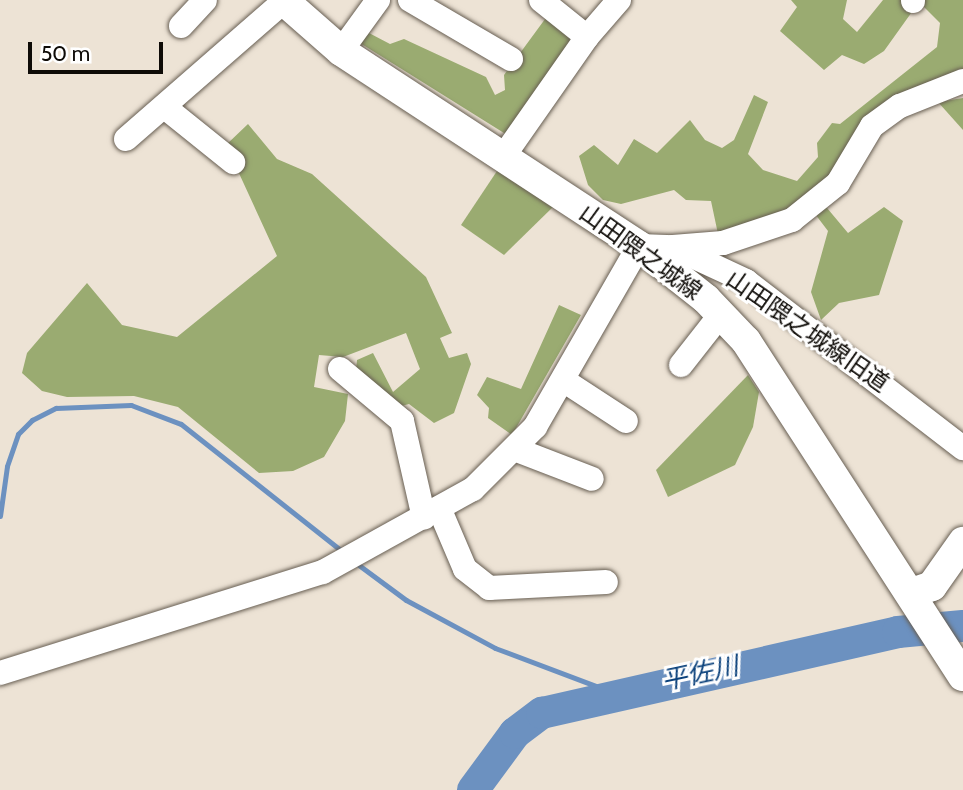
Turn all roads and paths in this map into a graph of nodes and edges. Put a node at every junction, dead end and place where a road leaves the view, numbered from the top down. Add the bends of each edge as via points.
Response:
1 (205, 0) edge
2 (378, 0) edge
3 (410, 0) edge
4 (541, 0) edge
5 (620, 0) edge
6 (284, 1) edge
7 (181, 26) dead end
8 (587, 37) junction
9 (341, 51) junction
10 (512, 59) dead end
11 (963, 81) edge
12 (167, 109) junction
13 (126, 139) dead end
14 (503, 157) junction
15 (233, 162) dead end
16 (639, 246) junction
17 (673, 247) junction
18 (721, 314) junction
19 (681, 365) dead end
20 (340, 369) dead end
21 (562, 380) junction
22 (626, 421) dead end
23 (963, 448) edge
24 (517, 450) junction
25 (592, 478) dead end
26 (431, 513) junction
27 (963, 542) edge
28 (607, 582) dead end
29 (917, 602) junction
30 (958, 668) edge
31 (0, 673) edge

1 - 7 street
2 - 9 street
3 - 10 street
4 - 8 street
5 - 8 street
6 - 9 main road, 山田隈之城線
6 - 12 street
8 - 14 street
9 - 14 main road, 山田隈之城線
11 - 17 street via 900,106 872,125 838,183 792,220 723,243
12 - 13 street
12 - 15 street
14 - 16 main road, 山田隈之城線
16 - 17 street, 山田隈之城線旧道
16 - 18 main road, 山田隈之城線
16 - 21 street
17 - 23 street, 山田隈之城線旧道 via 746,281
18 - 19 street
18 - 29 main road, 山田隈之城線 via 746,341
20 - 26 street via 402,421
21 - 22 street
21 - 24 street
24 - 25 street
24 - 26 street
26 - 28 street via 465,569 489,589
26 - 31 street via 350,558
27 - 29 main road
29 - 30 main road, 山田隈之城線

